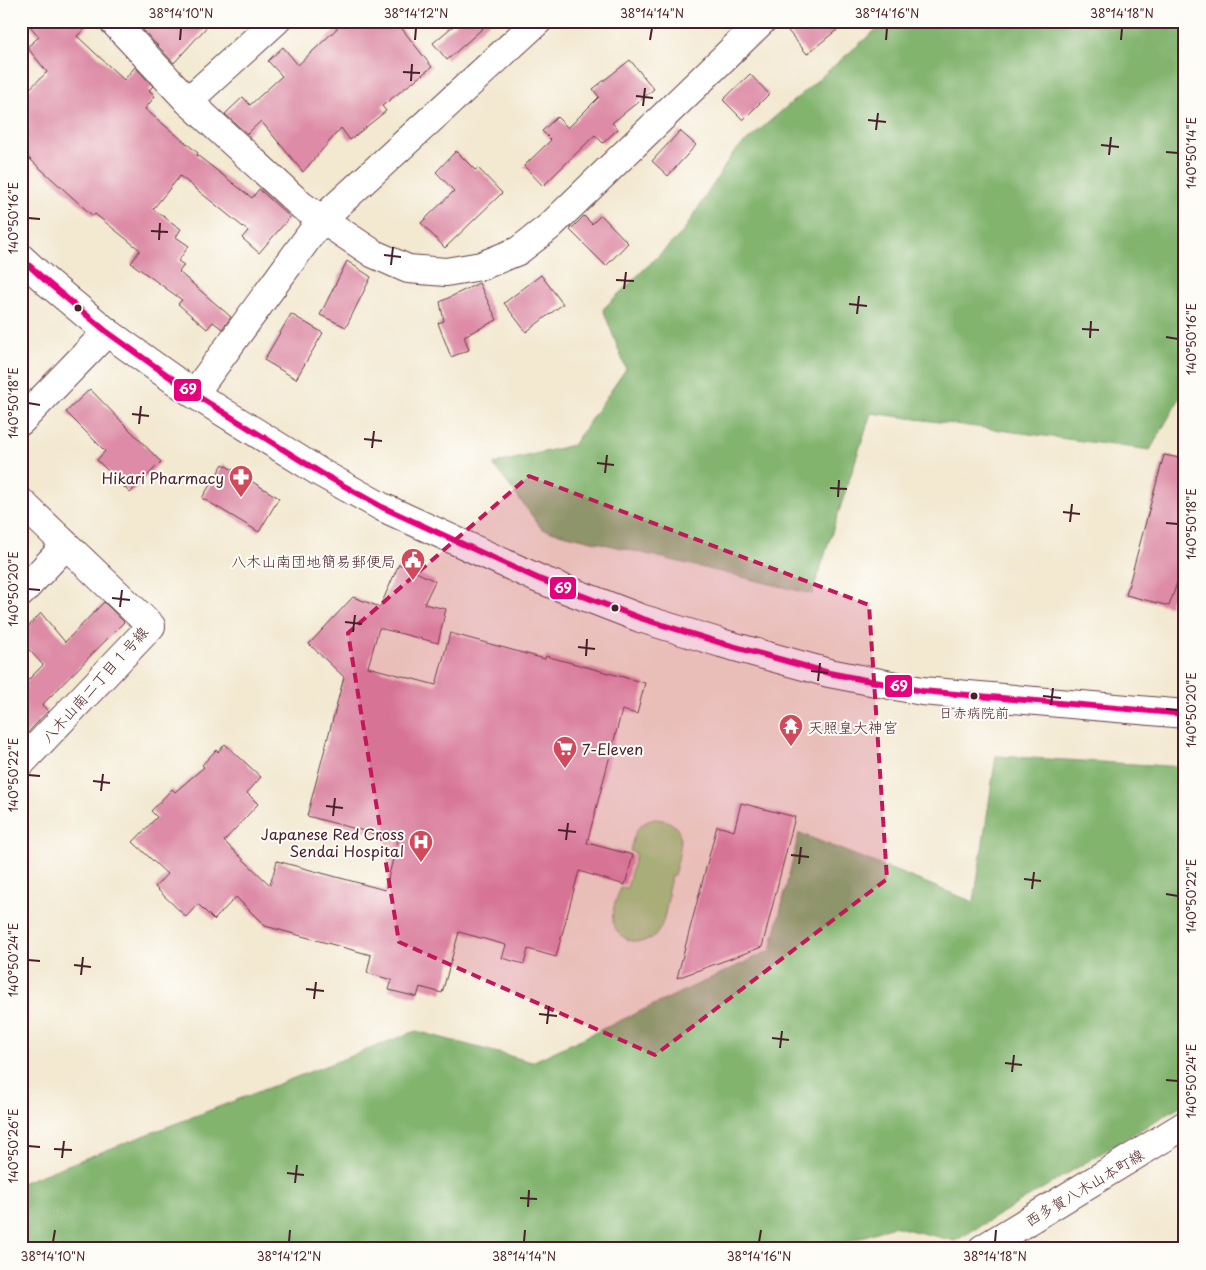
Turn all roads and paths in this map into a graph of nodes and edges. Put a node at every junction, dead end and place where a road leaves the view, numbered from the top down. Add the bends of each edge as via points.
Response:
1 (113, 21) edge
2 (276, 21) edge
3 (538, 21) edge
4 (762, 21) edge
5 (188, 101) junction
6 (321, 220) junction
7 (21, 258) edge
8 (107, 332) junction
9 (194, 394) junction
10 (21, 421) edge
11 (21, 502) edge
12 (66, 545) junction
13 (21, 593) edge
14 (1185, 714) edge
15 (21, 763) edge
16 (1185, 1125) edge
17 (982, 1249) edge

1 - 5 street
2 - 5 street
3 - 6 street
4 - 6 street via 549,226 518,251 481,266 446,272 408,268 374,254
5 - 6 street
6 - 9 street
7 - 8 street
8 - 9 street
8 - 10 street
9 - 14 street via 382,507 539,579 649,620 829,672 922,691
11 - 12 street, 八木山南二丁目１号線
12 - 13 street
12 - 15 street, 八木山南二丁目１号線 via 151,626
16 - 17 street, 西多賀八木山本町線

